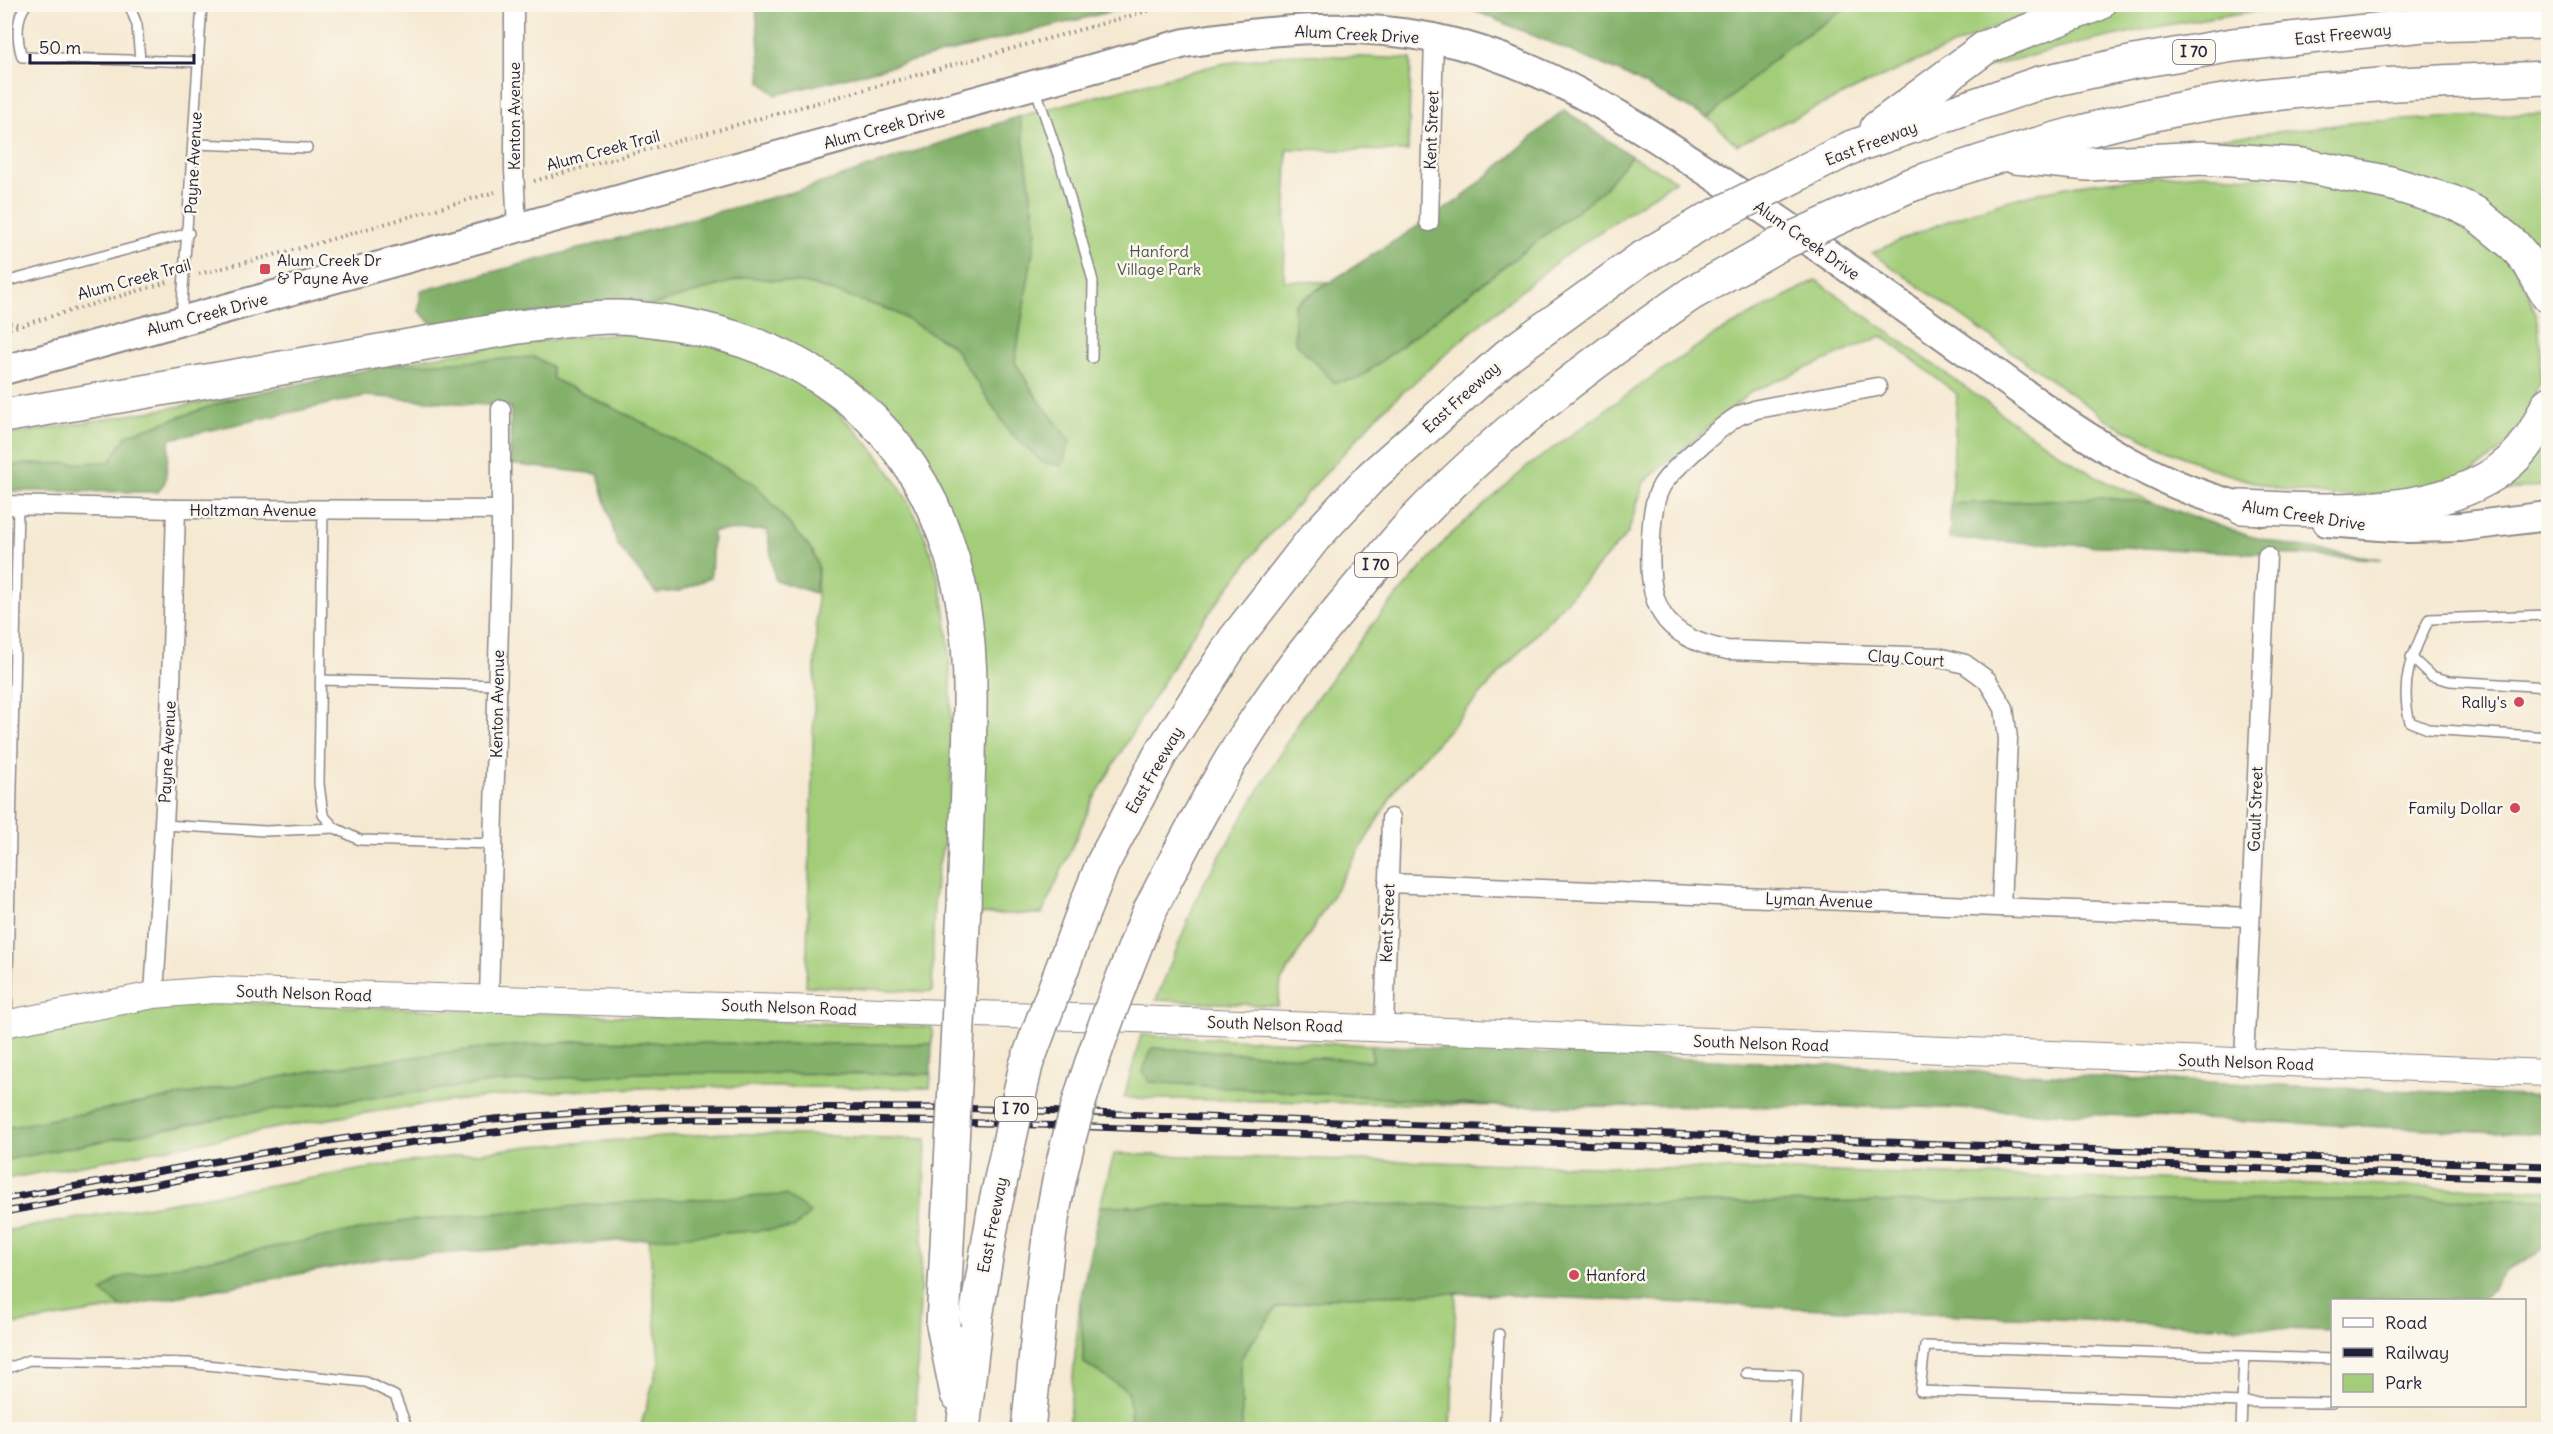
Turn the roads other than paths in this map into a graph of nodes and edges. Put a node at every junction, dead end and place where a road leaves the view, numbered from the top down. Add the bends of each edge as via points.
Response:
1 (27, 4) edge
2 (129, 4) edge
3 (202, 4) edge
4 (514, 4) edge
5 (2098, 4) edge
6 (2548, 22) edge
7 (1434, 38) junction
8 (140, 60) junction
9 (199, 62) junction
10 (2548, 78) edge
11 (1034, 85) junction
12 (194, 144) junction
13 (1852, 147) junction
14 (307, 148) dead end
15 (1998, 155) junction
16 (1429, 222) dead end
17 (517, 228) junction
18 (189, 233) junction
19 (5, 282) edge
20 (2548, 296) edge
21 (181, 321) junction
22 (1092, 358) dead end
23 (4, 370) edge
24 (1877, 387) dead end
25 (2548, 404) edge
26 (501, 409) dead end
27 (4, 416) edge
28 (11, 505) edge
29 (2242, 507) junction
30 (176, 509) junction
31 (323, 510) junction
32 (501, 510) junction
33 (2548, 516) edge
34 (2267, 556) dead end
35 (2548, 615) edge
36 (2411, 657) junction
37 (321, 680) junction
38 (497, 685) junction
39 (2548, 687) edge
40 (2548, 737) edge
41 (1390, 818) dead end
42 (163, 825) junction
43 (335, 828) junction
44 (494, 844) junction
45 (1388, 884) junction
46 (2001, 907) junction
47 (2250, 917) junction
48 (154, 995) junction
49 (489, 998) junction
50 (6, 1023) edge
51 (1384, 1028) junction
52 (2244, 1061) junction
53 (2548, 1074) edge
54 (1498, 1334) dead end
55 (2244, 1356) junction
56 (2331, 1359) edge
57 (4, 1370) edge
58 (1746, 1373) dead end
59 (2242, 1402) junction
60 (2331, 1403) edge
61 (964, 1428) edge
62 (408, 1430) edge
63 (1028, 1430) edge
64 (1494, 1430) edge
65 (1795, 1430) edge
66 (2241, 1430) edge

1 - 8 lane via 21,10 17,40 22,57
2 - 8 lane via 137,25
3 - 9 lane, Payne Avenue
4 - 17 street, Kenton Avenue
5 - 13 highway via 1986,47
6 - 13 highway, East Freeway / I 70 via 2423,25 2233,45 2134,62 2039,83
7 - 11 main road, Alum Creek Drive via 1325,29 1241,35 1185,44
7 - 16 street, Kent Street
7 - 29 main road, Alum Creek Drive via 1553,78 1641,127 2077,431 2124,460
8 - 9 lane
9 - 12 lane, Payne Avenue
10 - 15 highway, I 70 via 2357,87 2238,99 2112,124
11 - 17 main road, Alum Creek Drive
11 - 22 lane via 1093,281
12 - 14 lane
12 - 18 lane, Payne Avenue
13 - 61 highway, East Freeway / I 70, bridge via 1707,220 1639,260 1508,355 1371,477 1314,538 1235,639 1160,755 1103,863 1026,1065 994,1211 976,1317
15 - 20 highway via 2088,164 2202,158 2302,165 2390,183 2475,213 2514,245
15 - 63 highway, I 70, bridge via 1908,186 1778,246 1691,294 1613,348 1543,402 1416,518 1313,639 1262,711 1182,846 1113,999 1077,1114 1051,1225
17 - 21 main road, Alum Creek Drive
18 - 19 lane
18 - 21 lane, Payne Avenue
21 - 23 main road, Alum Creek Drive
24 - 46 street, Clay Court via 1757,409 1739,416 1682,464 1662,486 1653,513 1649,571 1652,592 1672,627 1688,639 1727,650 1938,657 1965,664 1987,680 2004,708 2008,739
25 - 29 highway via 2528,443 2511,462 2452,496 2329,511
26 - 32 street, Kenton Avenue
27 - 61 highway, bridge via 518,327 633,317 733,335 785,356 834,385 876,422 911,466 940,523 958,580 970,671 964,905 943,1325
28 - 30 street, Holtzman Avenue
28 - 50 lane
29 - 33 main road, Alum Creek Drive via 2347,524 2407,528 2461,527
30 - 31 street, Holtzman Avenue
30 - 42 street, Payne Avenue
31 - 32 street, Holtzman Avenue
31 - 37 lane
32 - 38 street, Kenton Avenue
34 - 47 street, Gault Street
35 - 36 lane via 2429,619
36 - 39 lane via 2431,676 2450,681
36 - 40 lane via 2406,688 2410,722 2438,730
37 - 38 lane
37 - 43 lane via 319,784 323,815
38 - 44 street, Kenton Avenue
41 - 45 street, Kent Street
42 - 43 lane via 266,831
42 - 48 street, Payne Avenue
43 - 44 lane via 360,840
44 - 49 street, Kenton Avenue
45 - 46 street, Lyman Avenue
45 - 51 street, Kent Street
46 - 47 street, Lyman Avenue
47 - 52 street, Gault Street
48 - 49 street, South Nelson Road via 214,990
48 - 50 street, South Nelson Road
49 - 51 street, South Nelson Road
51 - 52 street, South Nelson Road
52 - 53 street, South Nelson Road
54 - 64 lane
55 - 56 lane
55 - 59 lane
55 - 59 lane via 1925,1346 1920,1391
57 - 62 lane via 29,1360 188,1363 366,1382 395,1396
58 - 65 lane via 1798,1375
59 - 60 lane
59 - 66 lane

